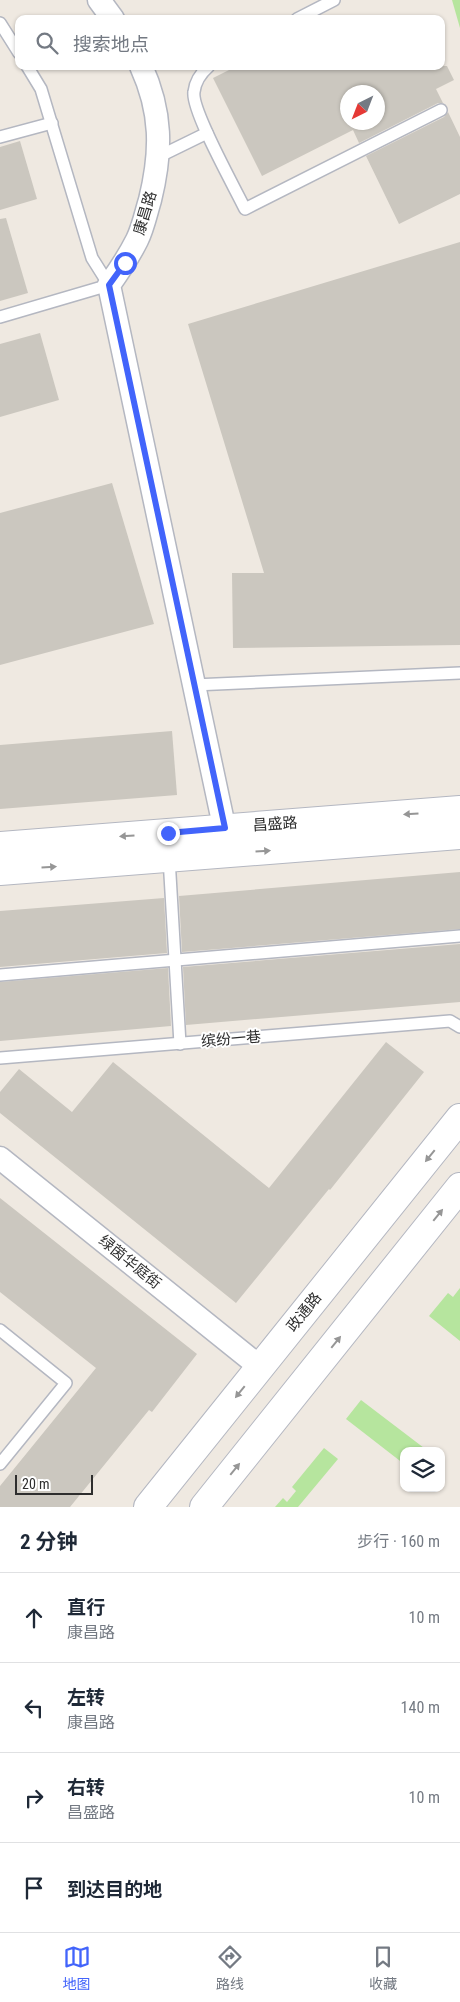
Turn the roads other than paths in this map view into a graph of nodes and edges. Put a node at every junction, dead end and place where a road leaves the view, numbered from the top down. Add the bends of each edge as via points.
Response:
1 (100, 0) edge
2 (334, 0) edge
3 (110, 15) edge
4 (305, 15) edge
5 (0, 23) edge
6 (15, 47) edge
7 (30, 70) edge
8 (142, 70) edge
9 (204, 70) edge
10 (441, 110) dead end
11 (52, 123) junction
12 (207, 133) junction
13 (0, 137) edge
14 (158, 156) junction
15 (109, 285) junction
16 (0, 317) edge
17 (460, 673) edge
18 (194, 685) junction
19 (460, 810) edge
20 (460, 836) edge
21 (227, 841) junction
22 (168, 845) junction
23 (0, 846) edge
24 (0, 871) edge
25 (460, 936) edge
26 (175, 961) junction
27 (0, 975) edge
28 (460, 1028) edge
29 (180, 1044) junction
30 (0, 1058) edge
31 (460, 1118) edge
32 (0, 1158) edge
33 (460, 1187) edge
34 (0, 1330) edge
35 (260, 1367) junction
36 (0, 1464) edge
37 (148, 1507) edge
38 (204, 1507) edge

1 - 3 street
2 - 4 lane
5 - 6 lane
7 - 11 lane via 42,88
8 - 14 street, 康昌路 via 154,101 159,129
9 - 12 lane via 193,93 197,112
10 - 12 lane via 245,208
11 - 13 lane
11 - 15 lane via 92,258
12 - 14 lane
14 - 15 street, 康昌路 via 138,238
15 - 16 lane
15 - 18 street
17 - 18 lane
18 - 21 street
19 -> 21 street, 昌盛路
21 -> 20 street, 昌盛路
21 - 22 street, 昌盛路
22 -> 23 street, 昌盛路
24 -> 22 street, 昌盛路
22 - 26 lane
25 - 26 lane
26 - 27 lane
26 - 29 lane
28 - 29 lane, 缤纷一巷 via 450,1021
29 - 30 lane, 缤纷一巷
31 -> 35 street, 政通路
32 - 35 street, 绿茵华庭街
38 -> 33 street
34 - 36 lane via 66,1382
35 -> 37 street, 政通路

